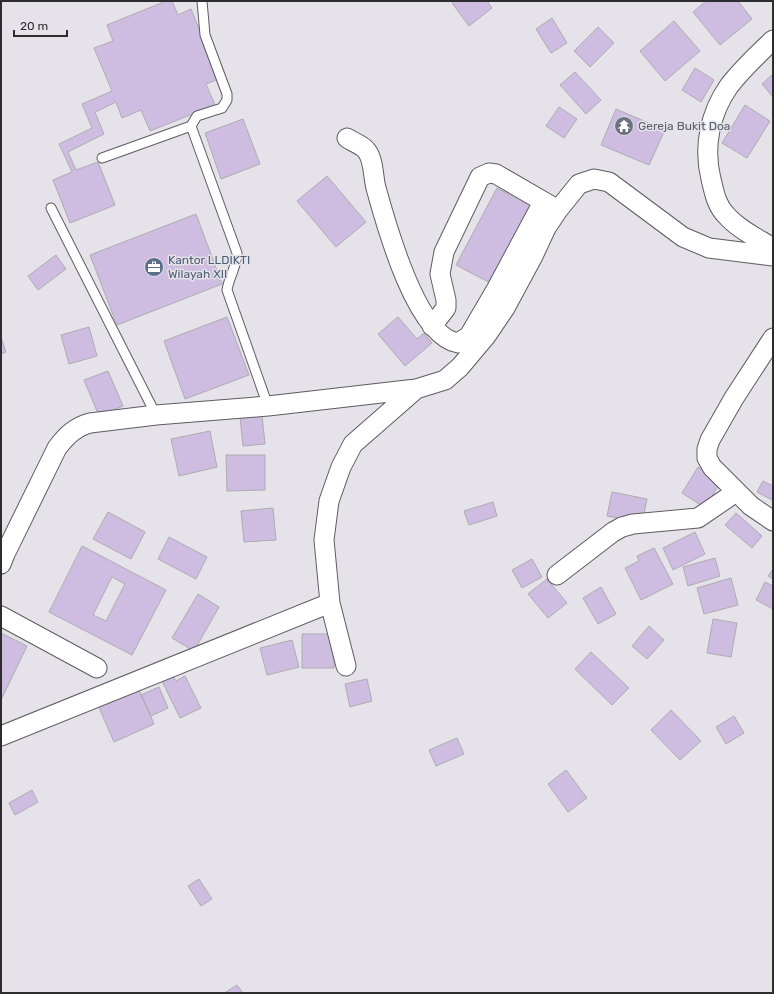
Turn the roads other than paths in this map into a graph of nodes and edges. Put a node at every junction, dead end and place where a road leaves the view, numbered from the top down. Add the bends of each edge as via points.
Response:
1 (202, 1) edge
2 (773, 40) edge
3 (191, 126) junction
4 (347, 138) dead end
5 (102, 158) dead end
6 (551, 206) junction
7 (51, 208) dead end
8 (773, 248) edge
9 (773, 256) edge
10 (432, 326) junction
11 (773, 338) edge
12 (416, 389) junction
13 (268, 406) junction
14 (156, 415) junction
15 (736, 492) junction
16 (773, 521) edge
17 (1, 564) edge
18 (557, 575) dead end
19 (330, 603) junction
20 (1, 616) edge
21 (346, 666) dead end
22 (96, 668) dead end
23 (1, 736) edge

1 - 3 lane via 205,35 227,100 222,108 197,116
2 - 8 street via 729,86 710,129 707,149 716,199 725,214
3 - 5 lane
3 - 13 lane via 237,253 227,290
4 - 10 street via 366,150 371,161 384,218 405,280
6 - 9 street via 579,184 594,179 609,182 683,237 709,248
6 - 10 street via 469,336 458,343 453,342 444,338
6 - 10 street via 496,174 489,173 480,177 444,252 440,274 446,308
6 - 12 street via 546,228 533,256 505,308 486,336 445,380
7 - 14 lane
11 - 15 street via 734,398 707,449 707,458 712,467
12 - 13 street
12 - 19 street via 353,444 341,467 329,501 324,540
13 - 14 street
14 - 17 street via 90,423 72,431 57,448
15 - 16 street
15 - 18 street via 698,518 622,527
19 - 21 street
19 - 23 street
20 - 22 street

